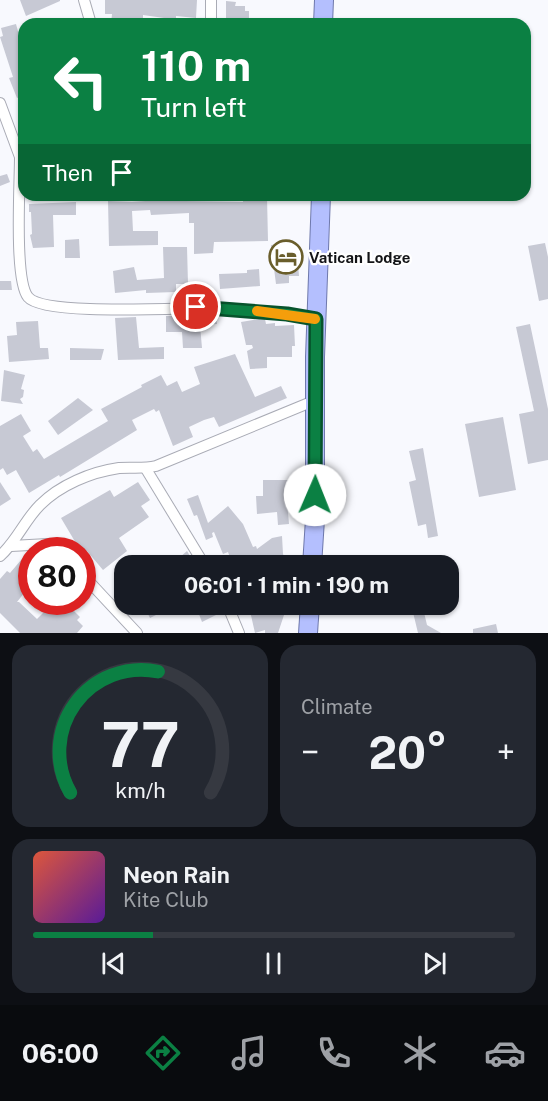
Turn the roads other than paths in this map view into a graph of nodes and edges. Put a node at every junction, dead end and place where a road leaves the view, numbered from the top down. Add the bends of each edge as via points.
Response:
1 (84, 0) edge
2 (211, 0) edge
3 (324, 0) edge
4 (89, 18) edge
5 (211, 18) edge
6 (323, 18) edge
7 (0, 103) edge
8 (18, 150) edge
9 (21, 201) edge
10 (321, 201) edge
11 (316, 319) junction
12 (316, 400) junction
13 (146, 469) junction
14 (11, 546) junction
15 (18, 546) edge
16 (198, 555) edge
17 (313, 555) edge
18 (0, 556) edge
19 (96, 589) edge
20 (232, 615) edge
21 (309, 615) edge
22 (137, 633) edge
23 (239, 633) edge
24 (308, 633) edge

1 - 4 street
2 - 5 street
3 - 6 highway
7 - 8 street
9 - 11 street via 20,266 26,296 35,302 61,307 224,308
10 - 11 highway
11 - 12 highway
12 - 13 street
12 - 17 highway
13 - 14 street via 122,468 77,480 41,504
13 - 16 street
14 - 15 street
14 - 18 street
19 - 22 street
20 - 23 street
21 - 24 highway

